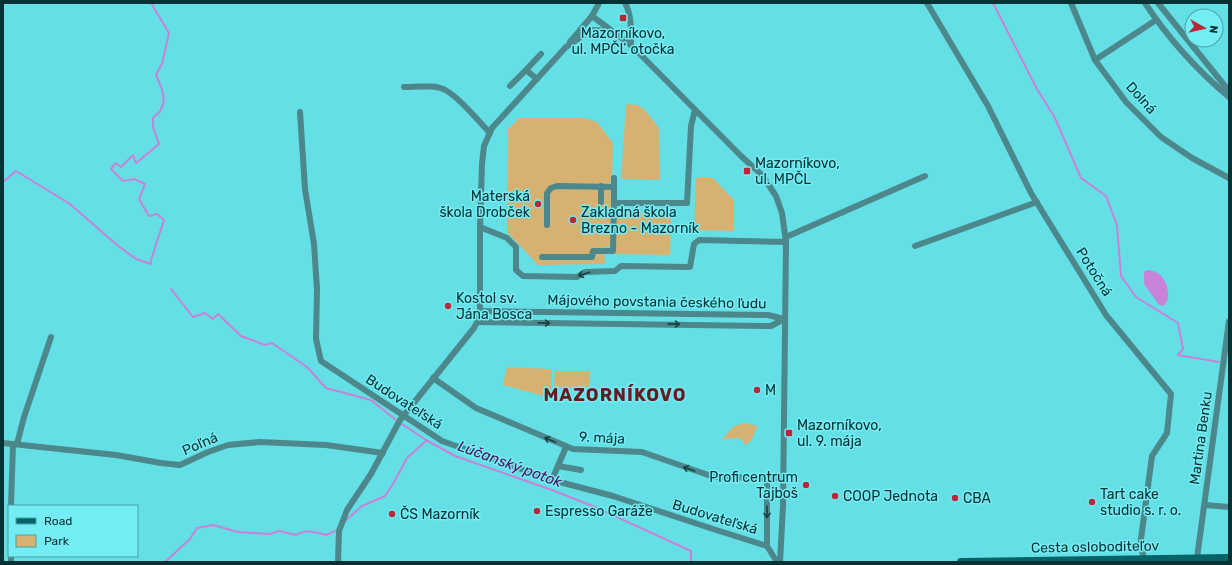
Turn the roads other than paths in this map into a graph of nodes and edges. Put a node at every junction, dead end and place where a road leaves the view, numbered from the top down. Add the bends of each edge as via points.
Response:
1 (599, 3) edge
2 (625, 3) edge
3 (927, 3) edge
4 (1071, 3) edge
5 (1145, 3) edge
6 (1158, 3) edge
7 (592, 16) junction
8 (1156, 20) junction
9 (611, 31) junction
10 (631, 45) junction
11 (566, 47) junction
12 (541, 54) dead end
13 (1095, 60) junction
14 (526, 70) junction
15 (537, 79) junction
16 (510, 86) dead end
17 (404, 87) dead end
18 (1229, 91) edge
19 (1229, 97) edge
20 (695, 110) junction
21 (300, 112) dead end
22 (490, 133) junction
23 (925, 176) dead end
24 (614, 178) dead end
25 (1229, 178) edge
26 (601, 186) junction
27 (614, 187) junction
28 (601, 202) dead end
29 (1037, 202) junction
30 (614, 203) junction
31 (547, 225) dead end
32 (480, 227) junction
33 (786, 239) junction
34 (915, 246) dead end
35 (542, 256) dead end
36 (480, 312) junction
37 (784, 319) junction
38 (1229, 321) edge
39 (477, 322) junction
40 (51, 337) dead end
41 (433, 378) junction
42 (402, 418) junction
43 (3, 444) edge
44 (15, 444) junction
45 (566, 447) junction
46 (383, 453) junction
47 (558, 466) junction
48 (580, 470) dead end
49 (782, 478) junction
50 (767, 479) junction
51 (552, 480) junction
52 (11, 505) edge
53 (1205, 505) junction
54 (1229, 507) edge
55 (767, 546) junction
56 (1197, 558) junction
57 (1229, 558) edge
58 (1144, 559) junction
59 (338, 562) edge
60 (778, 562) edge
61 (961, 562) edge

1 - 7 street
2 - 10 street via 628,8
3 - 29 street, Potočná via 988,106
4 - 13 street, Dolná
5 - 8 street
6 - 18 street
7 - 9 street, Májového povstania českého ľudu
7 - 11 street
8 - 13 street
8 - 19 street via 1205,76
9 - 10 street, Májového povstania českého ľudu
9 - 11 street via 591,30
10 - 20 street, Májového povstania českého ľudu
11 - 15 street
12 - 14 street
13 - 25 street, Dolná via 1126,102 1161,137
14 - 15 street
14 - 16 street
15 - 22 street
17 - 22 street via 447,91
20 - 30 street via 691,126 687,203
20 - 33 street, Májového povstania českého ľudu via 762,175 776,196
21 - 42 street, Budovateľská via 305,189 314,244 317,289 316,339 321,362
22 - 32 street via 484,146 482,164
23 - 33 street
24 - 27 street
26 - 27 street
26 - 28 street
26 - 31 street via 552,188 547,193
27 - 30 street
29 - 34 street
29 - 58 street, Potočná via 1106,315 1171,394 1167,433 1152,456 1141,539
30 - 35 street via 613,251 593,250 592,257
33 -> 32 street, Májového povstania českého ľudu via 699,240 694,244 690,266 621,266 615,272 585,272 577,277 523,276 516,270 516,247 507,238
32 - 36 street
33 - 37 street, Májového povstania českého ľudu
36 - 37 street, Májového povstania českého ľudu via 768,315
36 - 39 street
39 -> 37 street via 771,326
37 - 49 street, Májového povstania českého ľudu
38 - 53 street, Martina Benku
39 - 41 street
40 - 44 street
41 - 42 street
45 -> 41 street, 9. mája via 476,408
42 - 46 street
42 - 51 street, Budovateľská via 442,441
43 - 44 street, Poľná
44 - 46 street, Poľná via 180,465 228,445 260,442 326,445
44 - 52 street
45 - 47 street
50 -> 45 street, 9. mája via 714,477 642,452
46 - 59 street via 341,524
47 - 48 street
47 - 51 street
49 - 50 street, 9. mája
49 - 60 street, Májového povstania českého ľudu via 783,506
50 -> 55 street
51 - 55 street, Budovateľská via 613,496
53 - 54 street
53 - 56 street, Martina Benku
55 - 60 street, Budovateľská
56 - 57 main road, Cesta osloboditeľov
56 - 58 main road, Cesta osloboditeľov
58 - 61 main road, Cesta osloboditeľov

